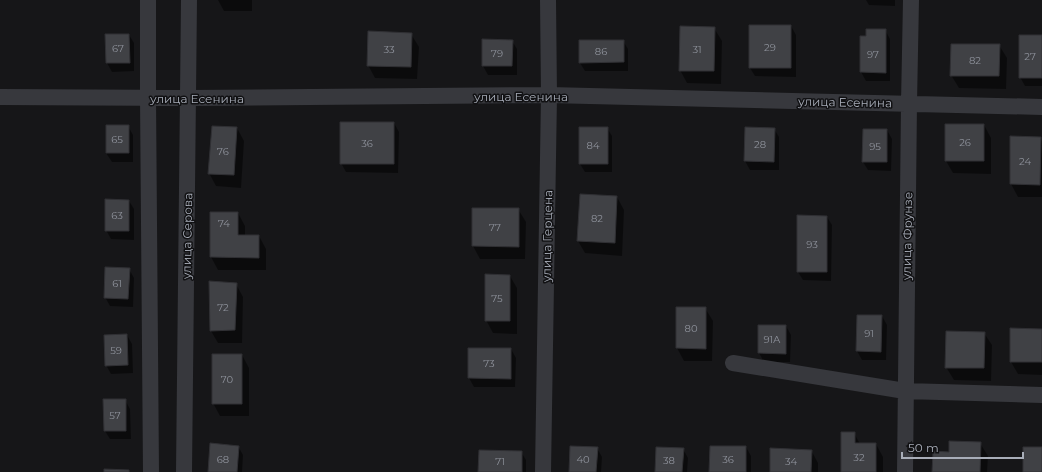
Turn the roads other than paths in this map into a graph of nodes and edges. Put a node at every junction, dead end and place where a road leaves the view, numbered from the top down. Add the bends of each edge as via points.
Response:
1 (148, 0) edge
2 (190, 0) edge
3 (548, 0) edge
4 (911, 0) edge
5 (549, 95) junction
6 (0, 97) edge
7 (148, 98) junction
8 (188, 98) junction
9 (909, 103) junction
10 (1042, 107) edge
11 (733, 363) dead end
12 (906, 391) junction
13 (1042, 395) edge
14 (150, 472) edge
15 (184, 472) edge
16 (543, 472) edge
17 (905, 472) edge

1 - 7 street
2 - 8 street, улица Серова
3 - 5 street, улица Герцена
4 - 9 street, улица Фрунзе
5 - 8 street, улица Есенина
5 - 9 street, улица Есенина
5 - 16 street, улица Герцена
6 - 7 street, улица Есенина
7 - 8 street, улица Есенина
7 - 14 street
8 - 15 street, улица Серова
9 - 10 street, улица Есенина
9 - 12 street, улица Фрунзе
11 - 12 street
12 - 13 street
12 - 17 street, улица Фрунзе

